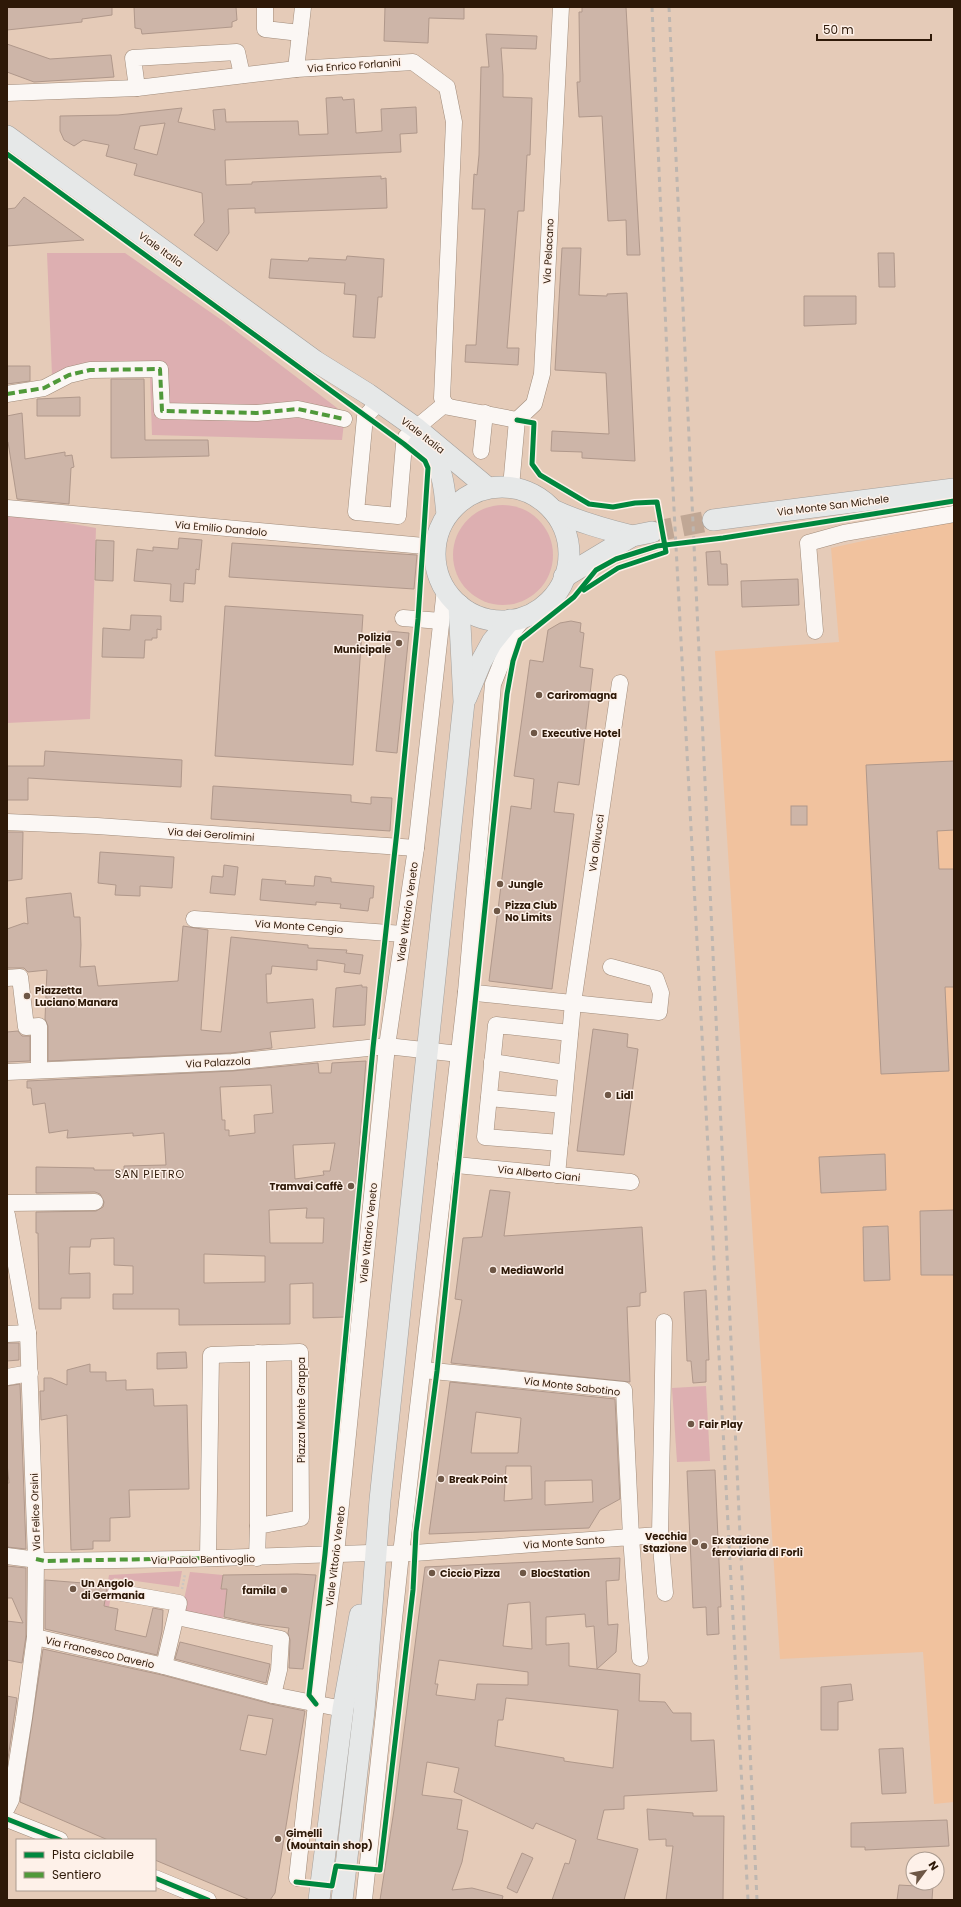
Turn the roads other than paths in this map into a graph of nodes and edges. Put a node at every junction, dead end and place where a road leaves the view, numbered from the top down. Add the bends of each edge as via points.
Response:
1 (265, 7) edge
2 (303, 7) edge
3 (560, 7) edge
4 (300, 33) junction
5 (296, 69) junction
6 (242, 75) junction
7 (137, 88) junction
8 (7, 93) edge
9 (7, 136) edge
10 (7, 394) edge
11 (445, 404) junction
12 (375, 406) junction
13 (485, 413) junction
14 (344, 419) dead end
15 (517, 420) junction
16 (411, 433) junction
17 (481, 451) dead end
18 (511, 487) junction
19 (488, 488) junction
20 (954, 489) edge
21 (7, 508) edge
22 (553, 510) junction
23 (447, 514) junction
24 (954, 514) edge
25 (713, 520) tunnel mouth
26 (652, 532) tunnel mouth
27 (632, 536) junction
28 (435, 547) junction
29 (564, 577) junction
30 (445, 589) junction
31 (459, 605) junction
32 (403, 618) dead end
33 (517, 619) junction
34 (441, 621) junction
35 (815, 631) dead end
36 (620, 683) dead end
37 (464, 702) junction
38 (7, 822) edge
39 (416, 848) junction
40 (194, 919) dead end
41 (403, 934) junction
42 (611, 967) dead end
43 (7, 978) edge
44 (466, 992) junction
45 (573, 1003) junction
46 (570, 1033) junction
47 (387, 1046) junction
48 (427, 1051) junction
49 (459, 1054) junction
50 (492, 1062) junction
51 (39, 1070) junction
52 (7, 1072) edge
53 (566, 1073) junction
54 (489, 1098) junction
55 (563, 1106) junction
56 (560, 1143) junction
57 (446, 1164) junction
58 (557, 1175) junction
59 (631, 1182) dead end
60 (95, 1202) dead end
61 (7, 1203) edge
62 (7, 1216) edge
63 (664, 1322) dead end
64 (28, 1333) junction
65 (7, 1334) edge
66 (258, 1353) junction
67 (423, 1370) junction
68 (30, 1373) junction
69 (7, 1377) edge
70 (258, 1526) junction
71 (660, 1535) junction
72 (631, 1537) junction
73 (336, 1554) junction
74 (373, 1554) junction
75 (402, 1554) junction
76 (7, 1556) edge
77 (208, 1558) junction
78 (256, 1558) junction
79 (36, 1559) junction
80 (116, 1592) dead end
81 (664, 1593) dead end
82 (178, 1610) junction
83 (35, 1637) junction
84 (640, 1658) dead end
85 (164, 1666) junction
86 (273, 1695) junction
87 (316, 1704) junction
88 (343, 1709) junction
89 (374, 1713) junction
90 (7, 1808) edge
91 (363, 1813) junction
92 (7, 1818) edge
93 (58, 1839) edge
94 (156, 1878) edge
95 (297, 1878) dead end
96 (208, 1900) edge
97 (319, 1900) edge
98 (342, 1900) edge
99 (364, 1900) edge

1 - 4 street via 265,29
2 - 4 street
3 - 15 street, Via Pelacano via 542,374 534,404
4 - 5 street
5 - 6 street, Via Enrico Forlanini
5 - 11 street, Via Enrico Forlanini via 413,62 446,86 454,122 442,398
6 - 7 street, Via Enrico Forlanini
6 - 7 street via 237,52 133,58
7 - 8 street, Via Enrico Forlanini
9 - 12 main road, Viale Italia
10 - 14 street via 44,388 69,375 90,370 160,369 162,411 257,413 298,409
11 - 13 street via 449,407
11 - 16 street
12 - 16 main road, Viale Italia
12 - 16 street via 365,417 356,512 398,516 404,444
13 - 15 street
13 - 17 street
15 - 18 street
16 - 19 main road, Viale Italia
16 - 23 main road, Viale Italia via 432,456 442,472
18 - 19 main road
18 - 22 main road via 541,499
19 - 23 main road via 472,493
20 - 25 main road, Via Monte San Michele
21 - 28 street, Via Emilio Dandolo
22 - 27 main road via 586,524
22 - 29 main road via 568,542 568,560
23 - 28 main road via 439,530
24 - 35 street via 844,533 808,543
26 - 27 main road
27 - 29 main road
28 - 30 main road via 436,569
29 - 33 main road via 555,594 542,608
30 - 31 main road
30 - 34 street, Viale Vittorio Veneto
31 - 33 main road via 474,615 486,618
31 - 37 main road
32 - 34 street
33 - 37 main road via 492,642
33 - 44 street via 493,684
34 - 39 street, Viale Vittorio Veneto
36 - 45 street, Via Olivucci
37 - 48 main road
38 - 39 street, Via dei Gerolimini
39 - 41 street, Viale Vittorio Veneto
40 - 41 street, Via Monte Cengio
41 - 47 street, Viale Vittorio Veneto
42 - 45 street via 656,979 661,993 660,1012
43 - 51 street via 20,977 26,1027 39,1026
44 - 45 street
44 - 49 street
45 - 46 street, Via Olivucci
46 - 50 street via 496,1025
46 - 53 street, Via Olivucci
47 - 48 street, Via Palazzola
47 - 51 street, Via Palazzola via 232,1062
47 - 73 street, Viale Vittorio Veneto
48 - 49 street, Via Palazzola
48 - 74 main road
49 - 57 street
50 - 53 street
50 - 54 street
51 - 52 street, Via Palazzola
53 - 55 street, Via Olivucci
54 - 55 street
54 - 56 street via 485,1136
55 - 56 street, Via Olivucci
56 - 58 street, Via Olivucci
57 - 58 street, Via Alberto Ciani
57 - 67 street
58 - 59 street, Via Alberto Ciani
60 - 61 street
62 - 64 street, Via Felice Orsini
63 - 71 street
64 - 65 street
64 - 68 street, Via Felice Orsini
66 - 70 street
66 - 70 street, Piazza Monte Grappa via 300,1352 302,1518
66 - 77 street, Piazza Monte Grappa via 211,1355
67 - 72 street, Via Monte Sabotino via 624,1390
67 - 75 street
68 - 69 street
68 - 79 street, Via Felice Orsini
70 - 78 street
71 - 72 street, Via Monte Santo
71 - 81 street
72 - 75 street, Via Monte Santo
72 - 84 street
73 - 74 street, Via Paolo Bentivoglio
73 - 78 street, Via Paolo Bentivoglio
73 - 87 street, Viale Vittorio Veneto
74 - 75 street, Via Monte Santo
74 - 88 main road
74 - 89 main road
75 - 89 street
76 - 79 street, Via Paolo Bentivoglio
77 - 78 street, Via Paolo Bentivoglio
77 - 79 street, Via Paolo Bentivoglio via 45,1561
79 - 83 street, Via Felice Orsini
80 - 82 street
82 - 85 street, Via Francesco Daverio
82 - 86 street via 281,1639 279,1670
83 - 85 street, Via Francesco Daverio
83 - 90 street, Via Felice Orsini via 11,1800
85 - 86 street, Via Francesco Daverio
86 - 87 street, Via Francesco Daverio
87 - 88 street, Via Francesco Daverio
87 - 95 street, Viale Vittorio Veneto
88 - 97 main road
89 - 91 main road
91 - 98 main road
91 - 99 street
92 - 93 street
94 - 96 street

